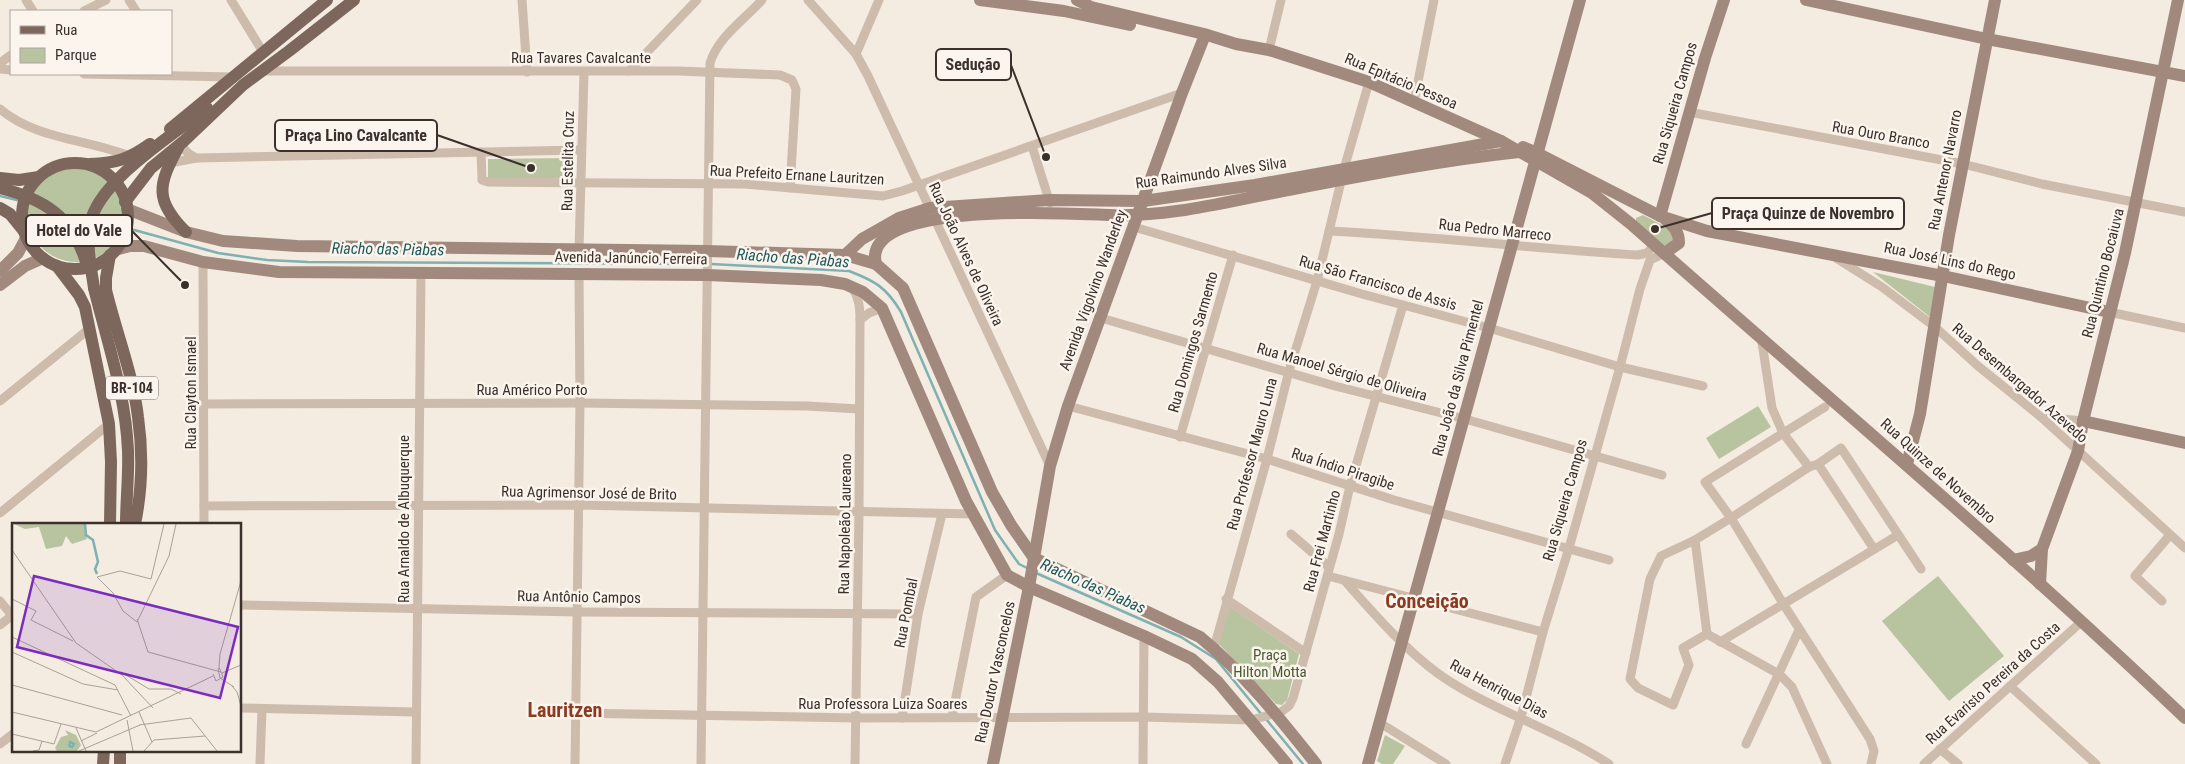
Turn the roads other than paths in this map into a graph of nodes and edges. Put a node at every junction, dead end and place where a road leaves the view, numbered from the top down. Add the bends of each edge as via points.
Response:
1 (106, 0) edge
2 (231, 0) edge
3 (327, 0) edge
4 (354, 0) edge
5 (522, 0) edge
6 (697, 0) edge
7 (762, 0) edge
8 (808, 0) edge
9 (879, 0) edge
10 (980, 0) edge
11 (1077, 0) edge
12 (1281, 0) edge
13 (1434, 0) edge
14 (1580, 0) edge
15 (1724, 0) edge
16 (1806, 0) edge
17 (1994, 0) edge
18 (2178, 0) edge
19 (1001, 1) edge
20 (1066, 5) edge
21 (86, 10) edge
22 (1204, 37) junction
23 (1987, 39) junction
24 (1269, 50) junction
25 (263, 52) junction
26 (856, 54) junction
27 (261, 71) junction
28 (629, 71) junction
29 (527, 72) junction
30 (584, 72) junction
31 (710, 72) junction
32 (2164, 72) junction
33 (172, 74) edge
34 (2185, 76) edge
35 (238, 81) junction
36 (1369, 82) junction
37 (1182, 93) junction
38 (1414, 102) junction
39 (0, 109) edge
40 (1689, 112) junction
41 (1467, 128) junction
42 (1501, 142) junction
43 (181, 143) junction
44 (1032, 146) junction
45 (1464, 149) junction
46 (581, 150) junction
47 (481, 152) junction
48 (1518, 152) junction
49 (132, 157) junction
50 (1536, 157) junction
51 (196, 158) junction
52 (170, 163) junction
53 (83, 164) junction
54 (1963, 164) junction
55 (1343, 174) junction
56 (39, 177) junction
57 (0, 178) edge
58 (581, 182) junction
59 (709, 184) junction
60 (919, 185) junction
61 (0, 188) edge
62 (790, 188) junction
63 (1203, 199) junction
64 (1049, 200) junction
65 (1143, 201) junction
66 (2137, 202) junction
67 (126, 205) junction
68 (0, 208) edge
69 (2185, 212) edge
70 (932, 213) junction
71 (1053, 214) junction
72 (1657, 214) junction
73 (1136, 221) junction
74 (1631, 224) junction
75 (1329, 231) junction
76 (1707, 231) junction
77 (186, 232) junction
78 (25, 235) junction
79 (1679, 243) junction
80 (1513, 246) junction
81 (1660, 249) junction
82 (579, 250) junction
83 (707, 251) junction
84 (113, 252) junction
85 (1827, 253) junction
86 (845, 255) junction
87 (1233, 255) junction
88 (43, 258) junction
89 (203, 262) junction
90 (876, 264) junction
91 (57, 266) junction
92 (0, 271) edge
93 (421, 273) junction
94 (580, 274) junction
95 (707, 275) junction
96 (1943, 276) junction
97 (1316, 281) junction
98 (0, 285) edge
99 (852, 287) junction
100 (94, 288) junction
101 (1403, 305) junction
102 (882, 308) junction
103 (2109, 312) junction
104 (1101, 318) junction
105 (860, 320) junction
106 (1935, 327) junction
107 (1489, 328) junction
108 (2185, 328) edge
109 (89, 329) junction
110 (1761, 336) junction
111 (1205, 346) junction
112 (1620, 367) junction
113 (1289, 371) junction
114 (1703, 386) dead end
115 (1377, 397) junction
116 (0, 401) edge
117 (580, 403) junction
118 (205, 404) junction
119 (418, 404) junction
120 (707, 406) junction
121 (1068, 406) junction
122 (1825, 407) dead end
123 (859, 410) junction
124 (2041, 417) junction
125 (1465, 419) junction
126 (2083, 421) junction
127 (109, 424) junction
128 (1783, 433) junction
129 (1180, 437) junction
130 (2185, 444) edge
131 (2078, 452) junction
132 (1595, 456) junction
133 (1267, 460) junction
134 (1818, 464) junction
135 (1907, 464) junction
136 (1050, 466) junction
137 (1809, 467) junction
138 (1662, 476) dead end
139 (1350, 486) junction
140 (578, 505) junction
141 (204, 506) junction
142 (418, 506) junction
143 (704, 508) junction
144 (859, 512) junction
145 (1438, 512) junction
146 (0, 514) edge
147 (942, 514) junction
148 (972, 514) junction
149 (1731, 518) junction
150 (110, 523) edge
151 (126, 523) edge
152 (135, 523) edge
153 (204, 523) edge
154 (1291, 534) dead end
155 (1898, 535) junction
156 (2170, 535) junction
157 (1695, 540) junction
158 (1569, 548) junction
159 (2185, 548) edge
160 (2042, 549) junction
161 (1874, 550) junction
162 (1034, 560) junction
163 (1609, 560) dead end
164 (2012, 560) junction
165 (1921, 569) dead end
166 (1328, 572) junction
167 (1007, 574) junction
168 (1345, 581) junction
169 (1030, 584) junction
170 (2040, 584) junction
171 (1226, 599) junction
172 (1414, 599) junction
173 (0, 601) edge
174 (2162, 601) dead end
175 (241, 604) edge
176 (1784, 605) junction
177 (417, 610) junction
178 (578, 612) junction
179 (704, 613) junction
180 (857, 614) junction
181 (918, 614) junction
182 (12, 615) edge
183 (12, 617) edge
184 (2081, 622) junction
185 (0, 625) edge
186 (1799, 630) junction
187 (1543, 632) junction
188 (1706, 634) junction
189 (1144, 636) junction
190 (1402, 642) junction
191 (1720, 642) junction
192 (1214, 648) junction
193 (1306, 653) junction
194 (1779, 674) junction
195 (2010, 686) junction
196 (241, 708) edge
197 (262, 709) junction
198 (416, 712) junction
199 (575, 714) junction
200 (1276, 714) junction
201 (702, 716) junction
202 (952, 717) junction
203 (1144, 717) junction
204 (1521, 717) junction
205 (855, 718) junction
206 (902, 718) junction
207 (1003, 718) junction
208 (2185, 718) edge
209 (1251, 720) junction
210 (1380, 723) junction
211 (12, 735) edge
212 (0, 744) edge
213 (1746, 744) dead end
214 (1940, 749) junction
215 (260, 764) edge
216 (416, 764) edge
217 (575, 764) edge
218 (702, 764) edge
219 (855, 764) edge
220 (994, 764) edge
221 (1143, 764) edge
222 (1287, 764) edge
223 (1316, 764) edge
224 (1368, 764) edge
225 (1446, 764) edge
226 (1505, 764) edge
227 (1609, 764) edge
228 (1827, 764) edge
229 (1871, 764) edge
230 (1924, 764) edge
231 (1958, 764) edge
232 (2096, 764) edge

1 - 21 street
2 - 25 street
3 - 25 main road
4 - 27 main road
5 - 29 street
6 - 28 street
7 - 31 street via 718,44
8 - 26 street, Rua João Alves de Oliveira
9 - 26 street
10 - 19 main road
11 - 22 main road via 1091,7
12 - 24 street
13 - 38 street
14 - 50 main road, Rua João da Silva Pimentel
15 - 40 main road, Rua Siqueira Campos
16 - 23 main road
17 - 23 main road, Rua Antenor Navarro
18 - 32 main road, Rua Quintino Bocaiuva
19 - 20 main road
20 - 22 main road
22 - 24 main road, Rua Epitácio Pessoa
22 - 37 main road, Avenida Vigolvino Wanderley
23 - 32 main road
23 - 54 main road, Rua Antenor Navarro
24 - 36 main road, Rua Epitácio Pessoa
25 - 35 main road
26 - 60 street, Rua João Alves de Oliveira
27 - 29 street, Rua Tavares Cavalcante
27 - 35 main road
28 - 30 street, Rua Tavares Cavalcante
28 - 31 street, Rua Tavares Cavalcante
29 - 30 street, Rua Tavares Cavalcante
30 - 46 street, Rua Estelita Cruz
31 - 59 street
31 - 62 street, Rua Tavares Cavalcante via 780,75 795,84 797,98
32 - 34 main road
32 - 66 main road, Rua Quintino Bocaiuva
33 - 35 street
35 - 43 main road
35 - 49 main road
35 - 100 main road, bridge via 122,175 99,200 90,222 89,235
36 - 38 main road, Rua Epitácio Pessoa
36 - 55 street, Rua Professor Mauro Luna
37 - 44 street, Rua Prefeito Ernane Lauritzen
37 - 65 main road, Avenida Vigolvino Wanderley
38 - 41 main road, Rua Epitácio Pessoa
39 - 49 street via 23,126
40 - 54 street, Rua Ouro Branco
40 - 72 main road, Rua Siqueira Campos
41 - 42 main road, Rua Epitácio Pessoa
41 - 45 main road via 1470,141
42 - 45 main road, Rua Raimundo Alves Silva
42 - 48 main road, Rua Epitácio Pessoa
42 - 50 main road
43 - 51 street
43 - 52 main road
43 - 67 main road via 151,168
44 - 60 street, Rua Prefeito Ernane Lauritzen
44 - 64 street
45 - 55 main road, Rua Raimundo Alves Silva
46 - 47 street
46 - 58 street, Rua Estelita Cruz
47 - 51 street
47 - 58 street, Rua Prefeito Ernane Lauritzen via 482,178 485,181
48 - 50 main road, Rua Epitácio Pessoa
48 - 55 main road, Rua Raimundo Alves Silva
49 - 53 main road via 108,164
50 - 72 main road, Rua José Lins do Rego
50 - 74 main road, Rua Quinze de Novembro via 1592,193
50 - 80 main road, Rua João da Silva Pimentel
51 - 52 street
52 - 77 main road via 164,174 163,197 166,209
53 - 56 main road via 60,166
53 - 67 main road via 106,173 115,182
54 - 66 street, Rua Ouro Branco via 2042,184
54 - 96 main road, Rua Antenor Navarro
55 - 63 main road, Rua Raimundo Alves Silva
55 - 75 street, Rua Professor Mauro Luna
56 - 57 main road
56 - 78 main road via 23,203
58 - 59 street, Rua Prefeito Ernane Lauritzen
58 - 82 street, Rua Estelita Cruz
59 - 62 street, Rua Prefeito Ernane Lauritzen
59 - 83 street
60 - 62 street, Rua Prefeito Ernane Lauritzen via 883,196
60 - 70 street, Rua João Alves de Oliveira
61 - 100 main road, bridge via 30,197 56,212 80,246
63 - 65 main road, Rua Raimundo Alves Silva
63 - 73 main road, Rua Raimundo Alves Silva
64 - 65 main road, Rua Raimundo Alves Silva
64 - 70 main road, Rua Raimundo Alves Silva
64 - 71 street
65 - 73 main road, Avenida Vigolvino Wanderley
66 - 69 street, Rua Ouro Branco
66 - 103 main road, Rua Quintino Bocaiuva
67 - 77 main road, Avenida Janúncio Ferreira
67 - 84 main road, BR-104 via 126,227
68 - 78 main road, BR-104 via 10,214
70 - 71 main road, Rua Raimundo Alves Silva
70 - 86 main road, Rua Raimundo Alves Silva via 899,218 862,239
70 - 90 main road, Rua Raimundo Alves Silva via 876,246
70 - 136 street, Rua João Alves de Oliveira
71 - 73 main road, Rua Raimundo Alves Silva
72 - 74 main road via 1638,213
72 - 76 main road, Rua José Lins do Rego
72 - 79 main road via 1677,231
73 - 87 street, Rua São Francisco de Assis
73 - 104 main road, Avenida Vigolvino Wanderley
74 - 81 main road, Rua Quinze de Novembro
75 - 80 street, Rua Pedro Marreco
75 - 97 street, Rua Professor Mauro Luna
76 - 79 main road
76 - 85 main road, Rua José Lins do Rego
77 - 82 main road, Avenida Janúncio Ferreira via 223,241 297,246
78 - 88 main road, BR-104
78 - 92 main road via 18,253
79 - 81 main road
80 - 81 street, Rua Pedro Marreco via 1638,255
80 - 107 main road, Rua João da Silva Pimentel
81 - 110 main road, Rua Quinze de Novembro
81 - 112 street, Rua Siqueira Campos via 1646,269
82 - 83 main road, Avenida Janúncio Ferreira
83 - 86 main road, Avenida Janúncio Ferreira
83 - 95 street
84 - 89 main road, Avenida Janúncio Ferreira via 130,246 144,246
84 - 91 main road, BR-104 via 91,267
84 - 152 main road, BR-104 via 106,290 140,429 141,483
85 - 96 main road, Rua José Lins do Rego
85 - 106 street, Rua Desembargador Azevedo via 1882,287
86 - 90 main road, Avenida Janúncio Ferreira
87 - 97 street, Rua São Francisco de Assis
87 - 111 street, Rua Domingos Sarmento
88 - 91 main road, BR-104
88 - 98 main road via 25,266
89 - 93 main road, Avenida Janúncio Ferreira via 279,272
89 - 118 street, Rua Clayton Ismael
90 - 162 main road, Avenida Janúncio Ferreira via 903,288 992,492
91 - 109 main road, BR-104 via 82,300
93 - 94 main road, Avenida Janúncio Ferreira
93 - 119 street, Rua Arnaldo de Albuquerque
94 - 95 main road, Avenida Janúncio Ferreira
94 - 117 street
95 - 99 main road, Avenida Janúncio Ferreira via 821,280
95 - 120 street
96 - 103 main road, Rua José Lins do Rego
96 - 106 main road, Rua Antenor Navarro
97 - 101 street, Rua São Francisco de Assis
97 - 113 street, Rua Professor Mauro Luna
99 - 102 main road, Avenida Janúncio Ferreira
99 - 105 street, Rua Napoleão Laureano via 858,295
100 - 151 main road via 127,438
101 - 107 street, Rua São Francisco de Assis
101 - 115 street, Rua Frei Martinho
102 - 105 street
102 - 148 main road, Avenida Janúncio Ferreira
103 - 108 street, Rua José Lins do Rego
103 - 126 main road, Rua Quintino Bocaiuva
104 - 111 street, Rua Manoel Sérgio de Oliveira
104 - 121 main road, Avenida Vigolvino Wanderley
105 - 123 street, Rua Napoleão Laureano
106 - 124 street, Rua Desembargador Azevedo
106 - 135 main road, Rua Antenor Navarro via 1920,414
107 - 112 street, Rua São Francisco de Assis
107 - 125 main road, Rua João da Silva Pimentel
109 - 116 street
109 - 127 main road, BR-104
110 - 128 street via 1772,408
110 - 135 main road, Rua Quinze de Novembro
111 - 113 street, Rua Manoel Sérgio de Oliveira
111 - 129 street, Rua Domingos Sarmento
112 - 114 street, Rua São Francisco de Assis
112 - 132 street, Rua Siqueira Campos
113 - 115 street, Rua Manoel Sérgio de Oliveira
113 - 133 street, Rua Professor Mauro Luna
115 - 125 street, Rua Manoel Sérgio de Oliveira
115 - 139 street, Rua Frei Martinho
117 - 119 street, Rua Américo Porto
117 - 120 street, Rua Américo Porto
117 - 140 street
118 - 119 street, Rua Américo Porto
118 - 141 street, Rua Clayton Ismael
119 - 142 street, Rua Arnaldo de Albuquerque
120 - 123 street, Rua Américo Porto via 807,406
120 - 143 street
121 - 129 street, Rua Índio Piragibe
121 - 136 main road, Avenida Vigolvino Wanderley
122 - 128 street
123 - 144 street, Rua Napoleão Laureano
124 - 126 street
124 - 131 street, Rua Desembargador Azevedo
125 - 132 street, Rua Manoel Sérgio de Oliveira
125 - 145 main road, Rua João da Silva Pimentel
126 - 130 main road
126 - 131 main road, Rua Quintino Bocaiuva
127 - 146 street
127 - 150 main road, BR-104
128 - 137 street
128 - 149 street via 1705,482
129 - 133 street, Rua Índio Piragibe
131 - 156 street, Rua Desembargador Azevedo
131 - 160 main road, Rua Quintino Bocaiuva
132 - 138 street, Rua Manoel Sérgio de Oliveira
132 - 158 street, Rua Siqueira Campos
133 - 139 street, Rua Índio Piragibe
133 - 171 street, Rua Professor Mauro Luna
134 - 137 street
134 - 155 street via 1841,448
134 - 161 street
135 - 164 main road, Rua Quinze de Novembro
136 - 162 main road, Avenida Vigolvino Wanderley
137 - 149 street
139 - 145 street, Rua Índio Piragibe
139 - 166 street, Rua Frei Martinho
140 - 142 street, Rua Agrimensor José de Brito
140 - 143 street, Rua Agrimensor José de Brito
140 - 178 street
141 - 142 street, Rua Agrimensor José de Brito
141 - 153 street, Rua Clayton Ismael
142 - 177 street, Rua Arnaldo de Albuquerque
143 - 144 street, Rua Agrimensor José de Brito
143 - 179 street
144 - 147 street, Rua Agrimensor José de Brito
144 - 180 street, Rua Napoleão Laureano
145 - 158 street, Rua Índio Piragibe
145 - 172 main road, Rua João da Silva Pimentel
147 - 148 street, Rua Agrimensor José de Brito
147 - 181 street, Rua Pombal
148 - 167 main road, Avenida Janúncio Ferreira
149 - 157 street
149 - 176 street
154 - 166 street
155 - 161 street
155 - 165 street
156 - 159 street, Rua Desembargador Azevedo
156 - 174 street via 2135,576
157 - 188 street
157 - 188 street via 1661,556 1657,564 1650,579 1630,679 1638,688 1673,705 1689,665 1683,648
158 - 163 street, Rua Índio Piragibe
158 - 187 street, Rua Siqueira Campos
160 - 164 main road via 2031,556
160 - 170 main road, Rua Quintino Bocaiuva
161 - 176 street
162 - 169 main road, Rua Doutor Vasconcelos
162 - 192 main road via 1184,628
164 - 170 main road, Rua Quinze de Novembro
166 - 168 street
166 - 193 street, Rua Frei Martinho
167 - 169 main road, Avenida Janúncio Ferreira
167 - 202 street via 976,597
168 - 172 street
168 - 190 street, Rua Henrique Dias
169 - 189 main road, Avenida Janúncio Ferreira
169 - 207 main road, Rua Doutor Vasconcelos
170 - 184 main road, Rua Quinze de Novembro
171 - 192 street, Rua Professor Mauro Luna
171 - 193 street
172 - 187 street
172 - 190 main road, Rua João da Silva Pimentel
173 - 182 street
175 - 177 street, Rua Antônio Campos
176 - 186 street
176 - 191 street
177 - 178 street, Rua Antônio Campos
177 - 198 street, Rua Arnaldo de Albuquerque
178 - 179 street, Rua Antônio Campos
178 - 199 street
179 - 180 street, Rua Antônio Campos
179 - 201 street
180 - 181 street, Rua Antônio Campos
180 - 205 street, Rua Napoleão Laureano
181 - 206 street, Rua Pombal
183 - 185 street
184 - 195 street, Rua Evaristo Pereira da Costa
184 - 208 main road, Rua Quinze de Novembro
186 - 194 street
186 - 229 street via 1870,739 1874,751
187 - 204 street, Rua Siqueira Campos
188 - 191 street
189 - 203 street
189 - 209 main road, Avenida Janúncio Ferreira via 1192,659 1207,670
190 - 204 street, Rua Henrique Dias via 1442,676
190 - 210 main road, Rua João da Silva Pimentel
191 - 194 street
192 - 200 main road
193 - 200 street, Rua Frei Martinho via 1293,698 1286,709
194 - 213 street
194 - 228 street via 1792,687
195 - 214 street, Rua Evaristo Pereira da Costa
195 - 232 street
196 - 197 street
197 - 198 street
197 - 215 street
198 - 216 street, Rua Arnaldo de Albuquerque
199 - 201 street, Rua Professora Luiza Soares
199 - 217 street
200 - 209 street, Rua Professora Luiza Soares
200 - 223 main road
201 - 205 street, Rua Professora Luiza Soares
201 - 218 street
202 - 206 street, Rua Professora Luiza Soares
202 - 207 street, Rua Professora Luiza Soares
203 - 207 street, Rua Professora Luiza Soares
203 - 209 street, Rua Professora Luiza Soares
203 - 221 street
204 - 226 street, Rua Siqueira Campos
204 - 227 street, Rua Henrique Dias via 1582,746
205 - 206 street, Rua Professora Luiza Soares
205 - 219 street, Rua Napoleão Laureano
207 - 220 main road, Rua Doutor Vasconcelos
209 - 222 main road, Avenida Janúncio Ferreira
210 - 224 main road, Rua João da Silva Pimentel
210 - 225 street
211 - 212 street
214 - 230 street, Rua Evaristo Pereira da Costa
214 - 231 street

